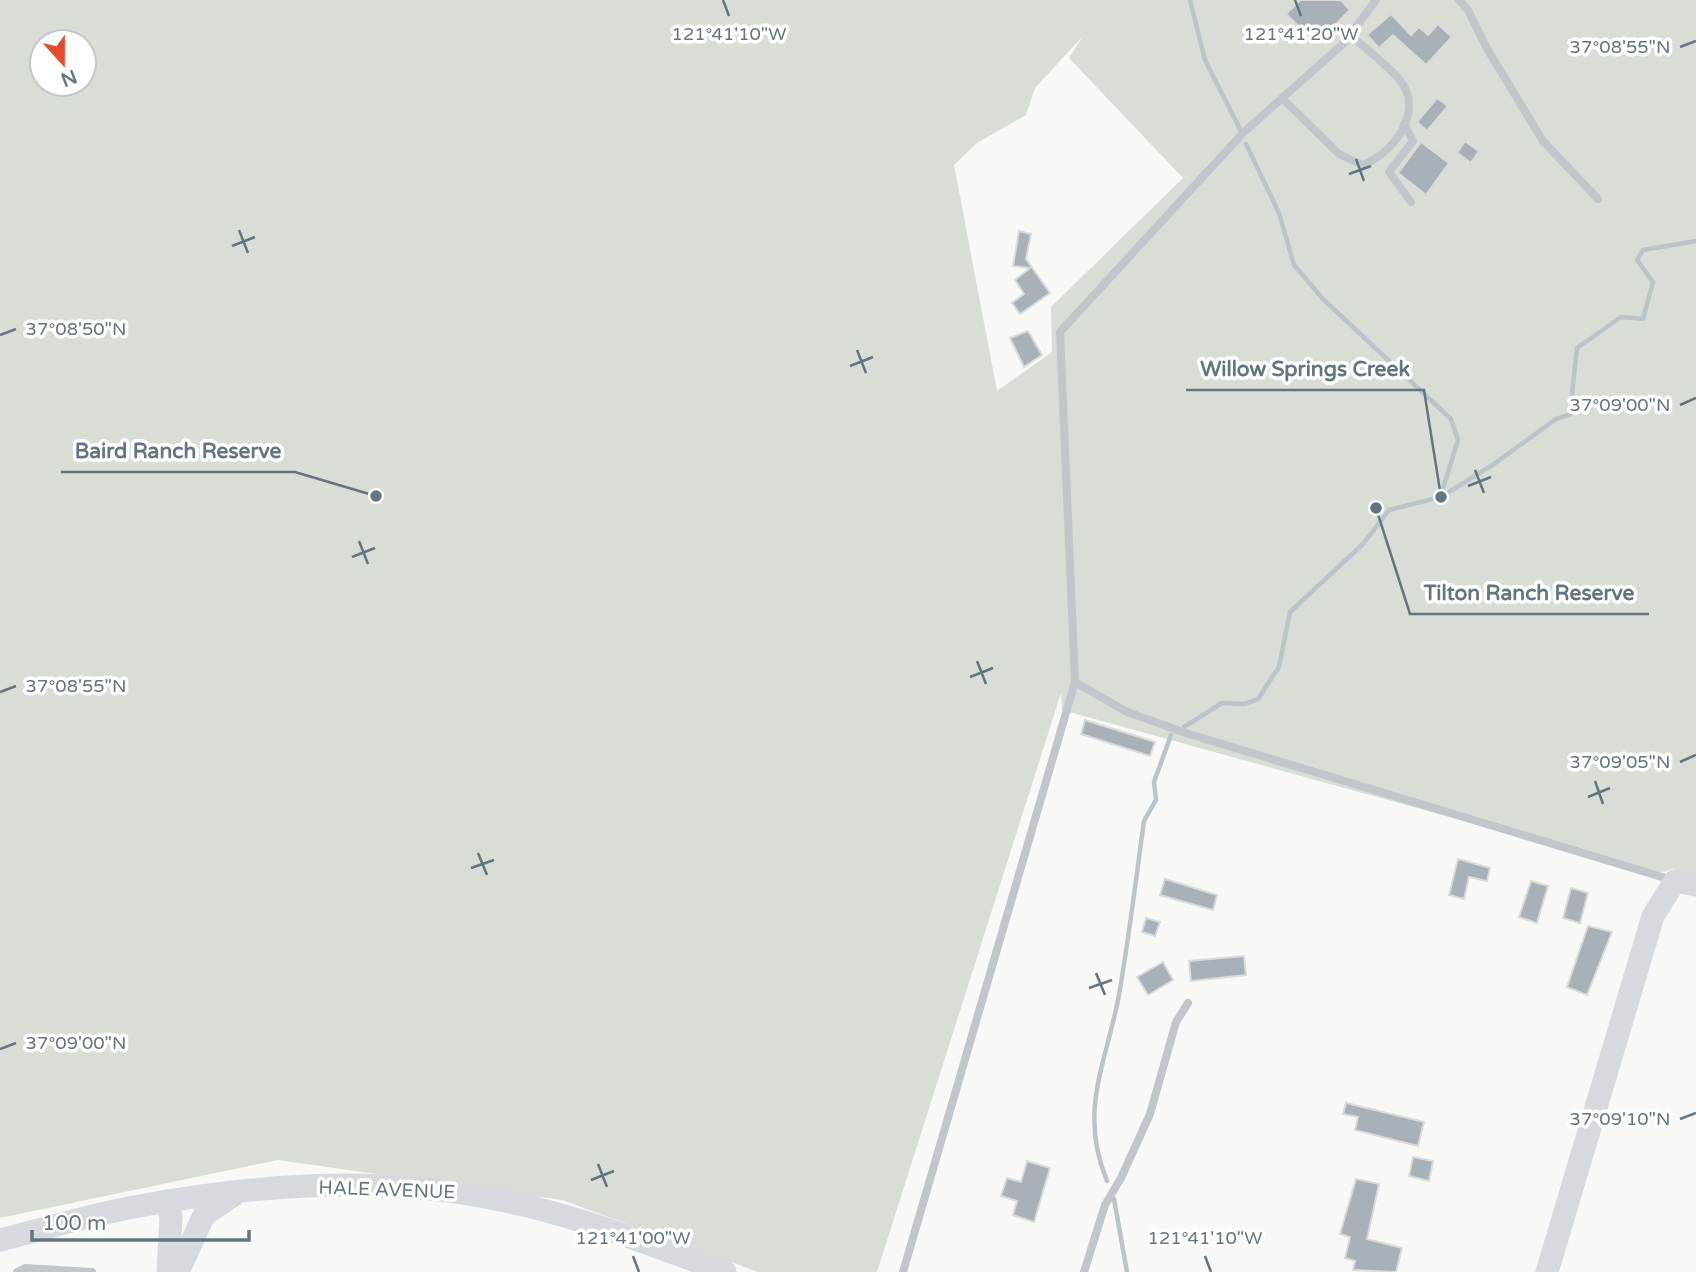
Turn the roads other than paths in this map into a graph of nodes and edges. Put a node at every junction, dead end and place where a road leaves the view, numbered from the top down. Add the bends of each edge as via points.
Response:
1 (1376, 0) edge
2 (1460, 0) edge
3 (1350, 35) junction
4 (1282, 98) junction
5 (1404, 124) junction
6 (1598, 199) dead end
7 (1411, 202) dead end
8 (1075, 681) junction
9 (1686, 883) edge
10 (1188, 1003) dead end
11 (235, 1194) junction
12 (167, 1201) junction
13 (0, 1240) edge
14 (17, 1272) edge
15 (92, 1272) edge
16 (168, 1272) edge
17 (178, 1272) edge
18 (725, 1272) edge
19 (903, 1272) edge
20 (1084, 1272) edge
21 (1547, 1272) edge

1 - 3 lane
2 - 6 lane via 1543,141
3 - 4 lane
3 - 5 lane via 1401,80 1410,106
4 - 5 lane via 1339,154 1362,165 1379,159
4 - 8 lane via 1243,133 1060,332
5 - 7 lane via 1413,141 1390,172
8 - 9 lane via 1127,712 1189,734
8 - 19 lane
9 - 21 main road via 1653,916
10 - 20 lane via 1176,1022 1150,1114 1105,1205
11 - 12 main road, HALE AVENUE
11 - 17 main road via 204,1215
11 - 18 main road, HALE AVENUE via 366,1185 460,1192 591,1224
12 - 13 main road, HALE AVENUE
12 - 16 main road via 171,1217
14 - 15 lane via 25,1268

